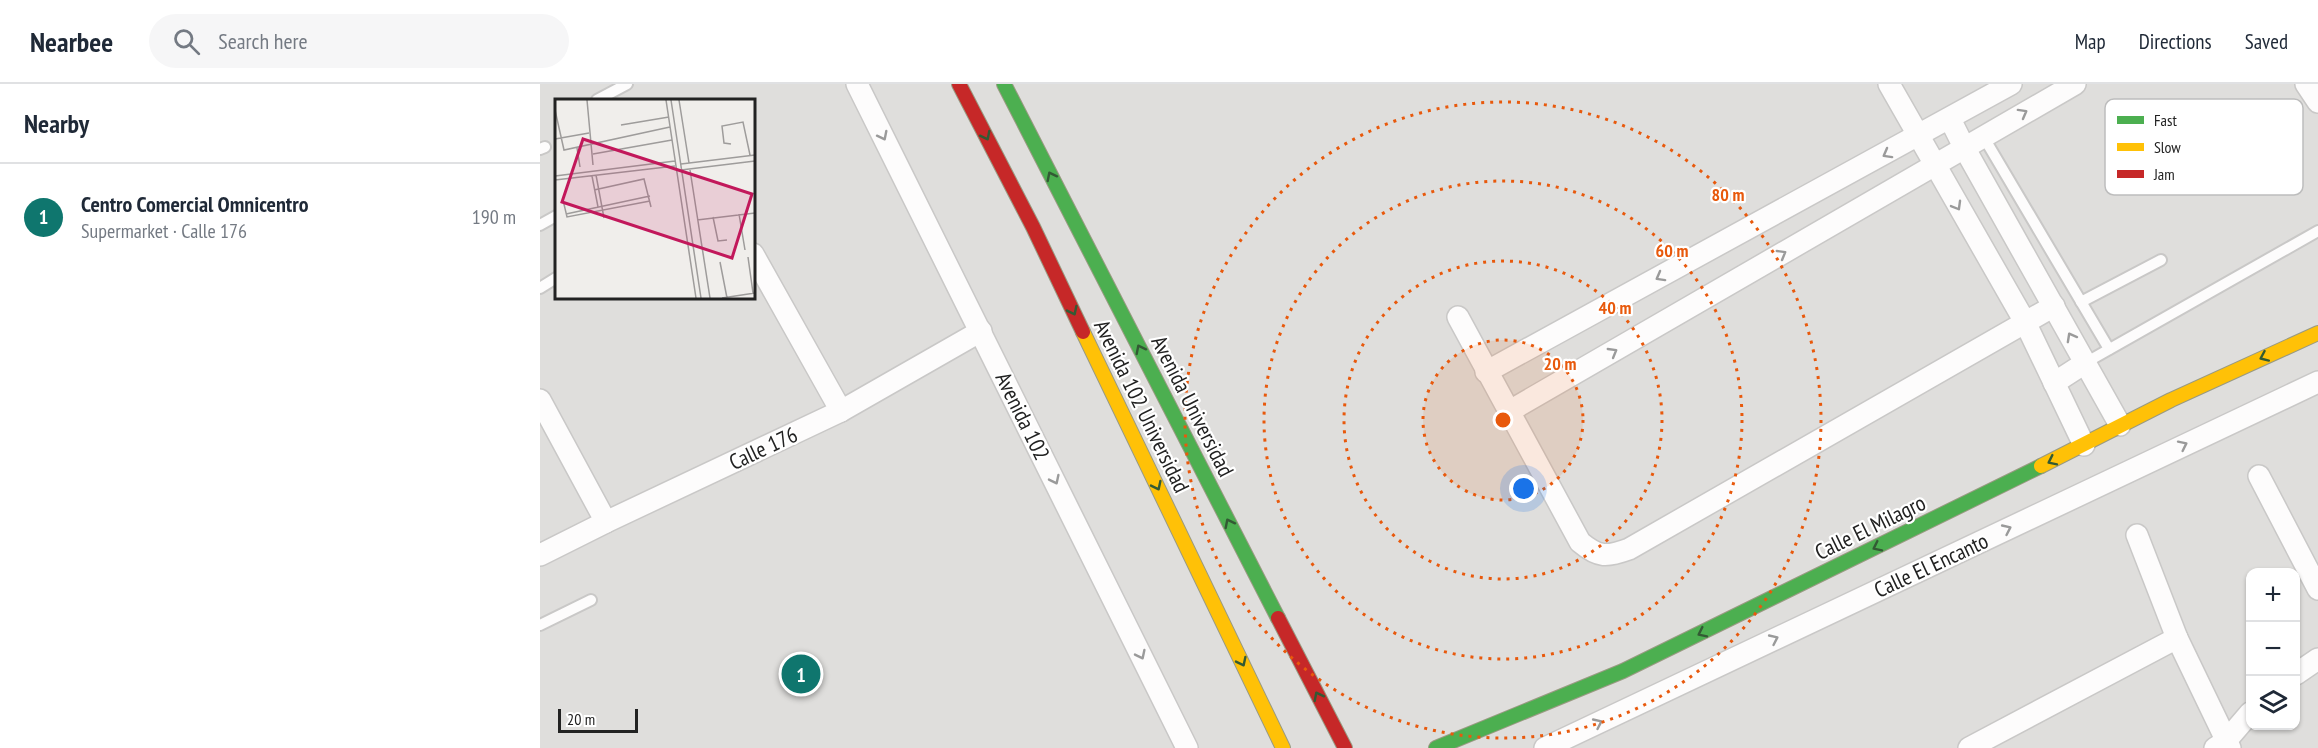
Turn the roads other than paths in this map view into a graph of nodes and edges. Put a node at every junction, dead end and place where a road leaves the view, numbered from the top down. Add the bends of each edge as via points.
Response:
1 (627, 84) edge
2 (857, 84) edge
3 (959, 84) edge
4 (1004, 84) edge
5 (1888, 84) edge
6 (2011, 84) edge
7 (2075, 84) edge
8 (2306, 84) edge
9 (599, 99) edge
10 (2318, 102) edge
11 (1950, 119) junction
12 (1983, 136) junction
13 (1917, 137) junction
14 (1965, 149) junction
15 (1935, 166) junction
16 (555, 217) edge
17 (540, 225) edge
18 (2318, 231) edge
19 (754, 256) edge
20 (2161, 260) dead end
21 (555, 279) edge
22 (540, 288) edge
23 (2081, 302) junction
24 (2054, 306) junction
25 (1458, 317) dead end
26 (2025, 322) junction
27 (981, 331) junction
28 (2318, 333) edge
29 (2109, 350) junction
30 (2085, 363) junction
31 (1486, 372) junction
32 (2054, 382) junction
33 (2318, 382) edge
34 (540, 400) edge
35 (840, 411) junction
36 (1508, 412) junction
37 (2120, 425) junction
38 (2084, 445) junction
39 (2259, 476) dead end
40 (606, 522) junction
41 (2137, 535) dead end
42 (540, 555) edge
43 (2318, 589) edge
44 (591, 600) dead end
45 (540, 625) edge
46 (2177, 638) junction
47 (2318, 659) edge
48 (2300, 671) edge
49 (2246, 718) edge
50 (2224, 746) edge
51 (1187, 748) edge
52 (1283, 748) edge
53 (1345, 748) edge
54 (1436, 748) edge
55 (1545, 748) edge
56 (1969, 748) edge

1 - 9 lane
2 -> 27 street, Avenida 102
3 -> 52 main road, Avenida 102 Universidad via 1033,227
53 -> 4 main road, Avenida Universidad
5 - 13 street
6 - 11 street
12 -> 7 street
8 - 10 street
11 - 13 street
11 - 14 street
12 - 14 street
12 - 23 lane
13 - 15 street
13 -> 31 street
14 - 15 street
14 - 24 street
15 -> 26 street
36 -> 15 street
16 - 17 lane
18 - 29 lane
19 - 35 street
20 - 23 lane
21 - 22 lane
23 - 29 lane
24 - 26 street
30 -> 24 street
25 - 31 street
26 - 32 street
26 - 36 street via 1613,555 1593,553 1580,542
27 - 35 street, Calle 176
27 -> 51 street, Avenida 102
28 -> 37 main road, Calle El Milagro
29 - 30 lane
30 - 32 street
30 - 37 street
31 - 36 street
32 - 38 street
55 -> 33 street, Calle El Encanto
34 - 40 street
35 - 40 street, Calle 176
37 - 38 main road, Calle El Milagro
38 -> 54 main road, Calle El Milagro via 1623,671
39 - 43 street
40 - 42 street, Calle 176
41 - 46 street
44 - 45 lane
46 - 50 street
46 - 56 street
47 - 48 street
49 - 50 street

